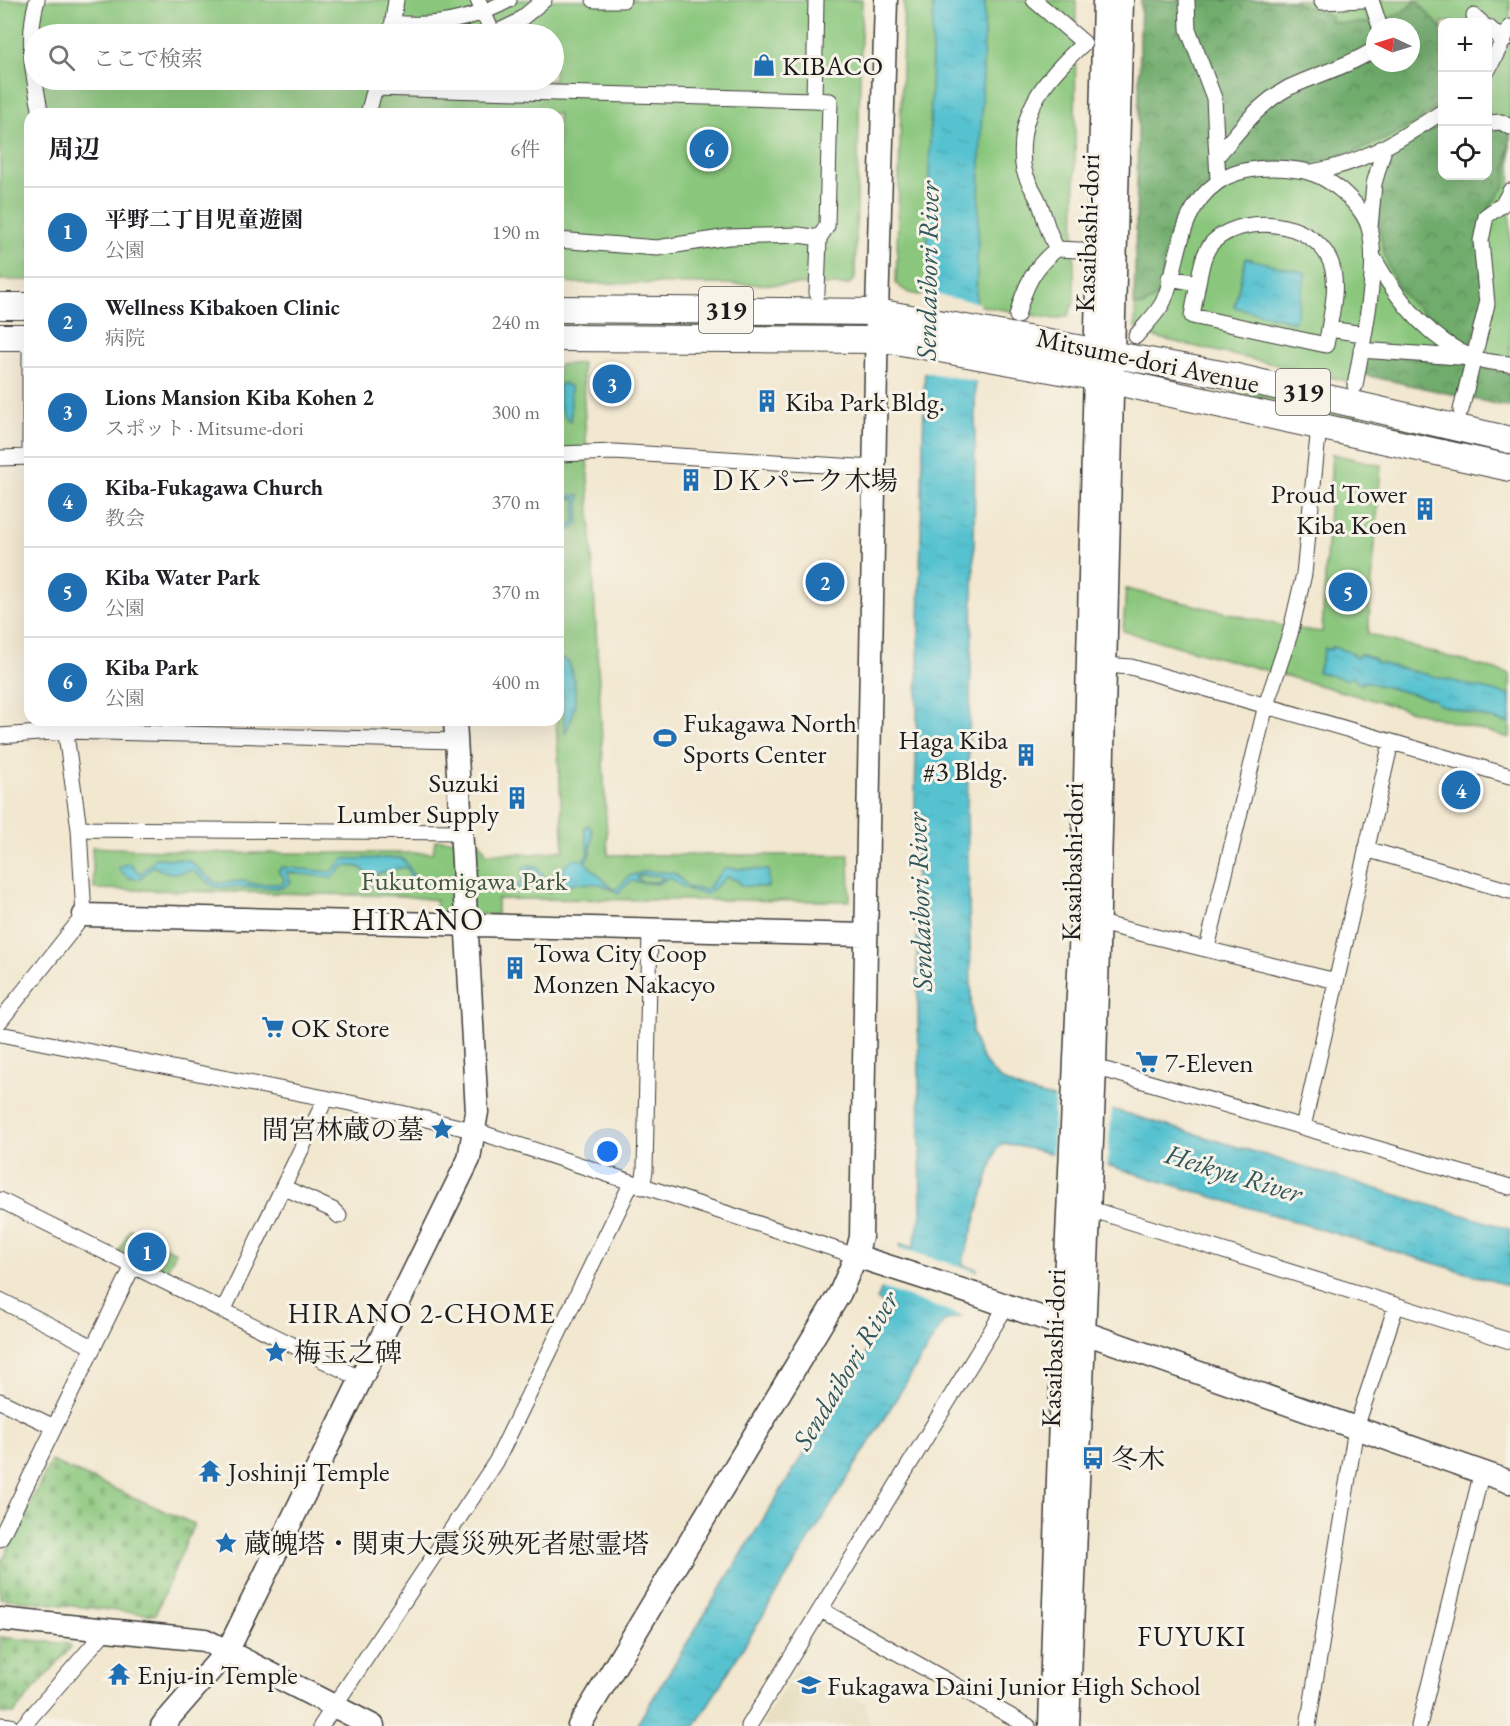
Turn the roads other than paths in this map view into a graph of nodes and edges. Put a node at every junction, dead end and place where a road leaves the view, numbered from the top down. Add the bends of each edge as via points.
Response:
1 (37, 0) edge
2 (396, 0) edge
3 (509, 0) edge
4 (544, 0) edge
5 (594, 0) edge
6 (623, 0) edge
7 (816, 0) edge
8 (886, 0) edge
9 (1034, 0) edge
10 (1104, 0) edge
11 (1122, 0) edge
12 (1187, 0) edge
13 (1363, 0) edge
14 (1371, 0) edge
15 (1322, 2) dead end
16 (481, 6) edge
17 (1377, 18) edge
18 (32, 24) edge
19 (393, 24) edge
20 (434, 24) edge
21 (489, 24) edge
22 (514, 24) edge
23 (1492, 28) edge
24 (1507, 34) edge
25 (1366, 55) edge
26 (1492, 62) edge
27 (37, 90) edge
28 (374, 90) edge
29 (540, 90) edge
30 (814, 100) junction
31 (40, 108) edge
32 (369, 108) edge
33 (1438, 115) edge
34 (1492, 123) edge
35 (1510, 127) edge
36 (1384, 149) junction
37 (1218, 155) junction
38 (1312, 172) junction
39 (1218, 181) junction
40 (1510, 191) edge
41 (1370, 230) junction
42 (819, 238) junction
43 (564, 240) edge
44 (1057, 249) junction
45 (1079, 250) dead end
46 (1373, 257) junction
47 (1169, 278) junction
48 (1198, 283) junction
49 (818, 293) dead end
50 (0, 306) edge
51 (24, 306) edge
52 (564, 309) edge
53 (885, 313) junction
54 (1017, 316) dead end
55 (1329, 330) junction
56 (1136, 336) dead end
57 (0, 337) edge
58 (24, 338) edge
59 (564, 338) edge
60 (884, 340) junction
61 (1362, 342) junction
62 (1104, 352) junction
63 (1474, 358) junction
64 (1510, 364) edge
65 (1103, 379) junction
66 (1355, 386) dead end
67 (1461, 410) dead end
68 (1319, 426) junction
69 (1510, 440) edge
70 (564, 454) edge
71 (0, 458) edge
72 (24, 458) edge
73 (874, 468) junction
74 (1510, 468) edge
75 (1105, 665) junction
76 (1266, 705) junction
77 (59, 726) edge
78 (65, 726) edge
79 (152, 726) edge
80 (239, 727) edge
81 (456, 731) edge
82 (0, 736) edge
83 (1391, 742) junction
84 (1510, 776) edge
85 (79, 829) junction
86 (462, 843) junction
87 (1366, 849) junction
88 (1510, 891) edge
89 (84, 915) junction
90 (1099, 923) junction
91 (466, 926) junction
92 (650, 930) junction
93 (865, 935) junction
94 (1207, 948) junction
95 (1336, 981) junction
96 (0, 1021) edge
97 (0, 1034) edge
98 (1095, 1067) junction
99 (1083, 1090) junction
100 (326, 1098) junction
101 (1303, 1127) junction
102 (476, 1131) junction
103 (1079, 1175) junction
104 (637, 1185) junction
105 (283, 1187) junction
106 (1510, 1187) edge
107 (0, 1200) edge
108 (1087, 1208) junction
109 (339, 1216) dead end
110 (856, 1257) junction
111 (132, 1266) junction
112 (0, 1300) edge
113 (1007, 1305) junction
114 (1396, 1306) junction
115 (223, 1311) junction
116 (1073, 1329) junction
117 (1510, 1341) edge
118 (93, 1347) junction
119 (361, 1379) junction
120 (0, 1401) edge
121 (54, 1428) junction
122 (1356, 1428) junction
123 (1482, 1472) junction
124 (1510, 1482) edge
125 (0, 1539) edge
126 (821, 1610) junction
127 (0, 1619) edge
128 (107, 1629) junction
129 (228, 1650) junction
130 (335, 1706) junction
131 (0, 1725) edge
132 (10, 1726) edge
133 (23, 1726) edge
134 (162, 1726) edge
135 (321, 1726) edge
136 (373, 1726) edge
137 (579, 1726) edge
138 (749, 1726) edge
139 (1029, 1726) edge
140 (1050, 1726) edge
141 (1068, 1726) edge
142 (1308, 1726) edge
143 (1419, 1726) edge

1 - 18 street
2 - 19 street
3 - 16 street
4 - 22 street
5 - 6 street
7 - 30 street
8 - 53 street
9 - 44 street via 1084,43 1037,94 1027,117 1023,144 1029,186
10 - 62 street, Kasaibashi-dori
11 - 62 street, Kasaibashi-dori
12 - 37 street via 1188,28 1214,98
13 - 15 street
14 - 17 street
16 - 20 street via 470,19
16 - 21 street
23 - 24 street
24 - 26 street
25 - 37 street via 1317,74 1262,105
27 - 31 street
28 - 32 street
29 - 30 street
30 - 42 street via 830,101 827,226
33 - 36 street
34 - 35 street
36 - 38 street via 1335,168
36 - 41 street via 1374,184
37 - 39 street
38 - 39 street via 1269,168
38 - 41 street via 1354,203
39 - 47 street via 1191,212 1181,231
40 - 63 street via 1503,204 1486,216 1481,241 1487,304
41 - 46 street
42 - 43 street via 728,237 657,248
42 - 49 street
44 - 45 street
44 - 54 street via 1033,272
46 - 61 street
46 - 63 street via 1413,315
47 - 48 street
47 - 56 street via 1163,301
48 - 55 street via 1192,316 1326,345
48 - 55 street via 1202,260 1213,242 1235,229 1287,227 1306,234 1322,249 1332,268 1335,295
50 - 51 main road
52 - 53 main road, 319
53 - 60 street
53 - 62 main road, Mitsume-dori Avenue / 319
55 - 61 street
57 - 58 main road
59 - 60 main road, 319
60 - 65 main road, Mitsume-dori Avenue / 319
60 - 73 street
61 - 63 street
61 - 66 street
62 - 65 street, Kasaibashi-dori
62 - 69 main road, Mitsume-dori Avenue / 319 via 1232,376
63 - 64 street
63 - 67 street
65 - 68 main road, Mitsume-dori Avenue / 319
65 - 75 street, Kasaibashi-dori
65 - 99 street, Kasaibashi-dori via 1082,905
68 - 74 main road, Mitsume-dori Avenue / 319
68 - 76 street via 1305,574
70 - 73 street
71 - 72 street
73 - 93 street
75 - 76 street via 1131,667
75 - 90 street, Kasaibashi-dori
76 - 83 street
76 - 94 street
77 - 82 street
78 - 85 street
79 - 80 street
80 - 81 street
81 - 86 street
83 - 84 street
83 - 87 street
85 - 86 street
85 - 89 street
86 - 91 street
87 - 88 street
87 - 95 street
89 - 91 street
89 - 96 street
90 - 94 street
90 - 98 street, Kasaibashi-dori
91 - 92 street
91 - 102 street
92 - 93 street
92 - 104 street via 646,1147
93 - 110 street via 862,1218
94 - 95 street
95 - 101 street
97 - 100 street
98 - 99 street, Kasaibashi-dori
98 - 101 street
99 - 103 street, Kasaibashi-dori
100 - 102 street
100 - 105 street
101 - 106 street
102 - 104 street
102 - 119 street via 469,1159
103 - 108 street, Kasaibashi-dori
103 - 116 street, Kasaibashi-dori
104 - 110 street
104 - 130 street via 496,1462
105 - 109 street
105 - 115 street
107 - 111 street
108 - 114 street
108 - 116 street, Kasaibashi-dori
110 - 113 street
110 - 137 street via 840,1293
111 - 115 street
111 - 118 street
112 - 118 street
113 - 116 street
113 - 126 street
114 - 117 street
114 - 122 street
115 - 119 street
116 - 122 street
116 - 140 street, Kasaibashi-dori
116 - 141 street, Kasaibashi-dori
118 - 121 street
119 - 129 street
120 - 121 street
121 - 125 street
122 - 123 street
122 - 142 street
123 - 124 street
123 - 143 street
126 - 138 street
126 - 139 street
127 - 128 street
128 - 129 street via 198,1639
128 - 133 street
129 - 130 street
129 - 134 street
130 - 135 street
130 - 136 street
131 - 132 street

